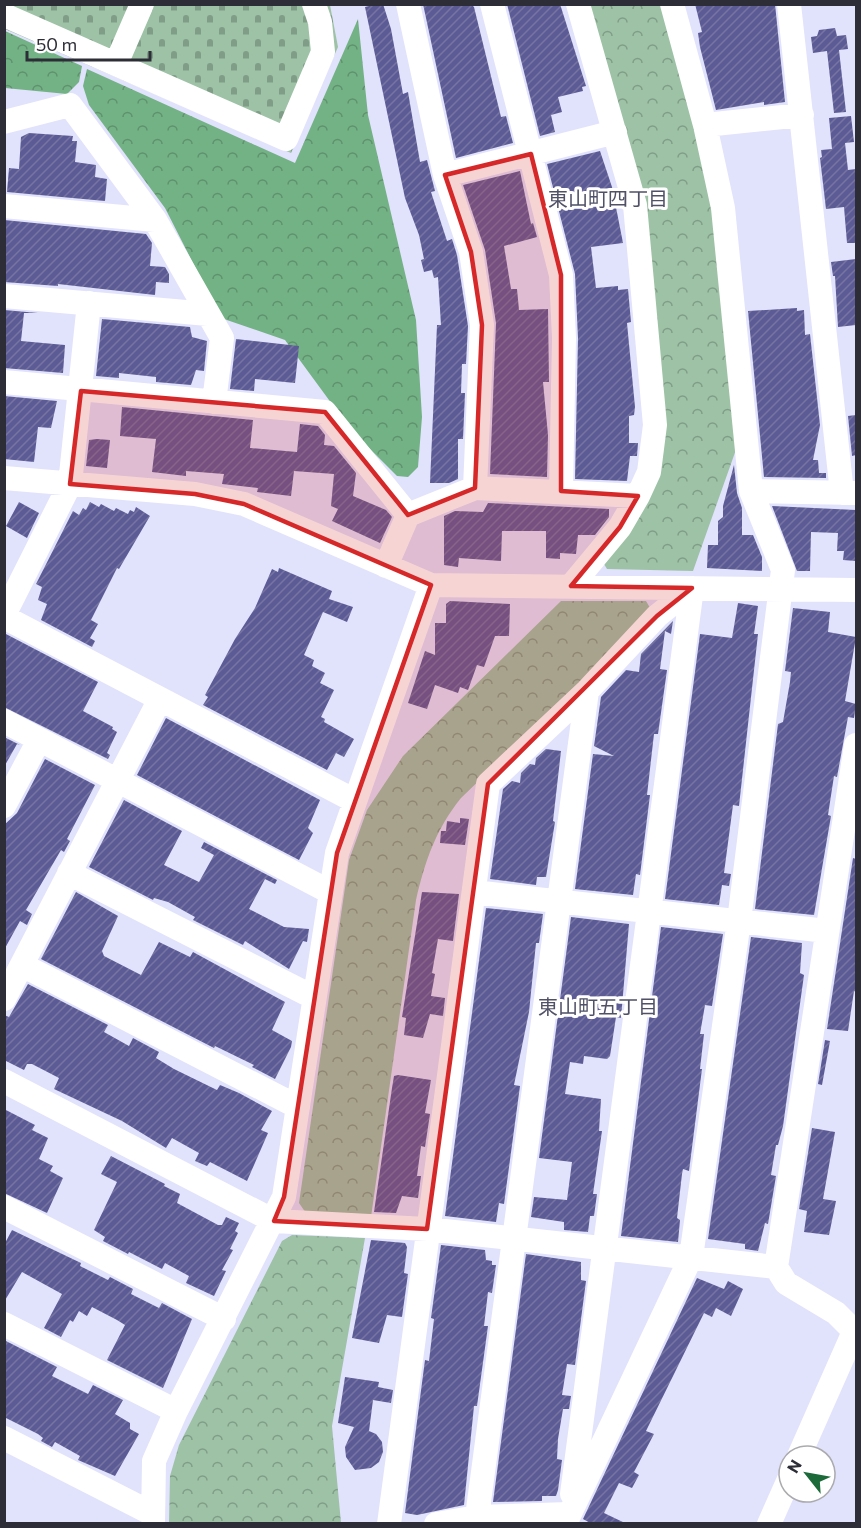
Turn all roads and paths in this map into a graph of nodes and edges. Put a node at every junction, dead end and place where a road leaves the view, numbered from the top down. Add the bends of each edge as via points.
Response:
1 (142, 4) edge
2 (314, 4) edge
3 (408, 4) edge
4 (492, 4) edge
5 (578, 4) edge
6 (672, 4) edge
7 (789, 4) edge
8 (4, 15) edge
9 (116, 64) junction
10 (802, 115) junction
11 (4, 122) edge
12 (705, 125) junction
13 (615, 132) junction
14 (531, 154) junction
15 (445, 175) junction
16 (4, 206) edge
17 (155, 220) junction
18 (4, 296) edge
19 (88, 303) junction
20 (208, 314) junction
21 (4, 382) edge
22 (81, 391) junction
23 (214, 402) junction
24 (4, 478) edge
25 (70, 484) junction
26 (475, 488) junction
27 (561, 491) junction
28 (751, 491) junction
29 (849, 493) edge
30 (638, 496) junction
31 (408, 515) junction
32 (386, 566) junction
33 (431, 585) junction
34 (571, 586) junction
35 (782, 587) junction
36 (692, 588) junction
37 (856, 590) edge
38 (4, 616) edge
39 (587, 691) junction
40 (160, 699) junction
41 (4, 721) edge
42 (39, 740) junction
43 (856, 745) edge
44 (118, 780) junction
45 (355, 801) junction
46 (4, 806) edge
47 (69, 873) junction
48 (330, 892) junction
49 (474, 892) junction
50 (561, 902) junction
51 (649, 910) junction
52 (739, 921) junction
53 (827, 931) junction
54 (22, 966) junction
55 (313, 998) junction
56 (4, 999) edge
57 (4, 1082) edge
58 (297, 1107) junction
59 (4, 1207) edge
60 (274, 1221) junction
61 (427, 1229) junction
62 (514, 1239) junction
63 (605, 1246) junction
64 (691, 1257) junction
65 (776, 1267) junction
66 (224, 1319) junction
67 (4, 1324) edge
68 (856, 1330) edge
69 (176, 1411) junction
70 (4, 1438) edge
71 (804, 1444) edge
72 (778, 1504) edge
73 (477, 1517) junction
74 (153, 1519) edge
75 (567, 1519) edge
76 (769, 1523) edge
77 (388, 1524) edge
78 (436, 1524) edge

1 - 9 street
2 - 9 street via 323,52 286,139
3 - 15 street
4 - 14 street
5 - 13 street
6 - 12 street
7 - 10 street
8 - 9 street
10 - 12 street
10 - 29 street
11 - 17 street via 70,105
12 - 28 street via 723,208
13 - 14 street
13 - 30 street via 635,205 655,425 649,472
14 - 15 street
14 - 27 street via 561,275
15 - 26 street via 471,252 482,325
16 - 17 street
17 - 20 street
18 - 19 street
19 - 20 street
19 - 22 street
20 - 23 street via 222,338
21 - 22 street
22 - 23 street
22 - 25 street
23 - 31 street via 325,412
24 - 25 street
25 - 32 street via 195,494 244,504
25 - 38 street
26 - 27 street
26 - 31 street
27 - 30 street
28 - 29 street
28 - 35 street via 783,570
30 - 34 street via 620,527
31 - 32 street
32 - 33 street
33 - 34 street
33 - 45 street
34 - 36 street
35 - 36 street
35 - 37 street
35 - 52 street
36 - 39 street via 657,616
36 - 51 street
38 - 40 street
39 - 49 street via 488,784
39 - 50 street
40 - 44 street
40 - 45 street
41 - 42 street
42 - 44 street
42 - 46 street
43 - 53 street
44 - 47 street
44 - 48 street
45 - 48 street via 337,853
47 - 54 street
47 - 55 street
48 - 55 street
49 - 50 street
49 - 61 street
50 - 51 street
50 - 62 street
51 - 52 street
51 - 63 street
52 - 53 street
52 - 64 street
53 - 65 street
54 - 56 street
54 - 58 street
55 - 58 street
57 - 60 street
58 - 60 street via 284,1197
59 - 66 street
60 - 61 street
60 - 66 street
61 - 62 street
61 - 77 street
62 - 63 street
62 - 73 street
63 - 64 street
63 - 75 street
64 - 65 street
64 - 75 street
65 - 68 street via 786,1283
66 - 69 street
67 - 69 street
68 - 71 street
69 - 74 street via 154,1461
70 - 74 street
72 - 76 street
73 - 75 street
73 - 78 street

